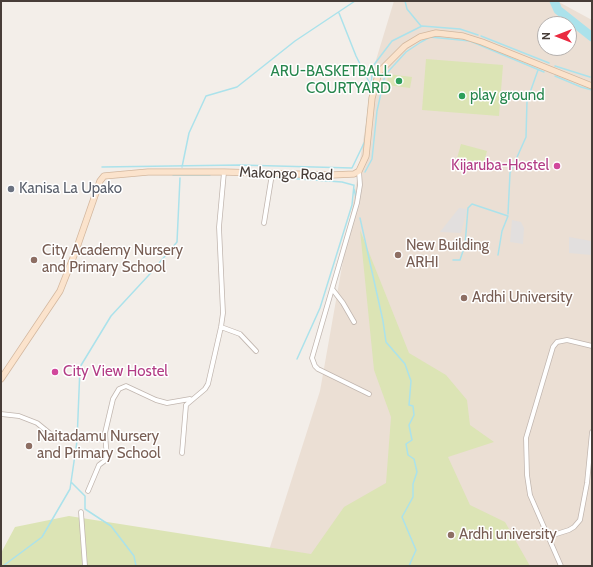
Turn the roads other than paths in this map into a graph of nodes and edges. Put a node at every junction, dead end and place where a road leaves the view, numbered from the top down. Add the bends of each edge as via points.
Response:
1 (592, 86) edge
2 (359, 171) junction
3 (224, 172) junction
4 (272, 174) junction
5 (264, 223) dead end
6 (333, 290) junction
7 (354, 322) dead end
8 (222, 327) junction
9 (592, 346) edge
10 (256, 352) dead end
11 (1, 379) edge
12 (369, 394) dead end
13 (191, 399) junction
14 (1, 414) edge
15 (592, 432) edge
16 (53, 436) dead end
17 (182, 453) dead end
18 (88, 491) dead end
19 (81, 512) dead end
20 (547, 537) junction
21 (85, 566) edge
22 (561, 566) edge

1 - 2 street via 463,36 436,33 420,37 400,50 377,75 366,156
2 - 4 street, Makongo Road via 332,176
2 - 6 street via 357,203
3 - 4 street, Makongo Road
3 - 8 street via 220,227
3 - 11 street, Makongo Road via 148,172 108,174 102,177 60,291
4 - 5 street
6 - 7 street
6 - 12 street via 313,354 313,362 318,369
8 - 10 street via 240,334
8 - 13 street via 208,384
9 - 20 street via 567,340 557,342 553,347 526,438 529,490
13 - 17 street via 184,412
13 - 18 street via 167,403 126,386 119,389 113,399 105,433 107,459 99,465
14 - 16 street via 19,416 37,423
15 - 20 street via 580,520 574,528
19 - 21 street
20 - 22 street

